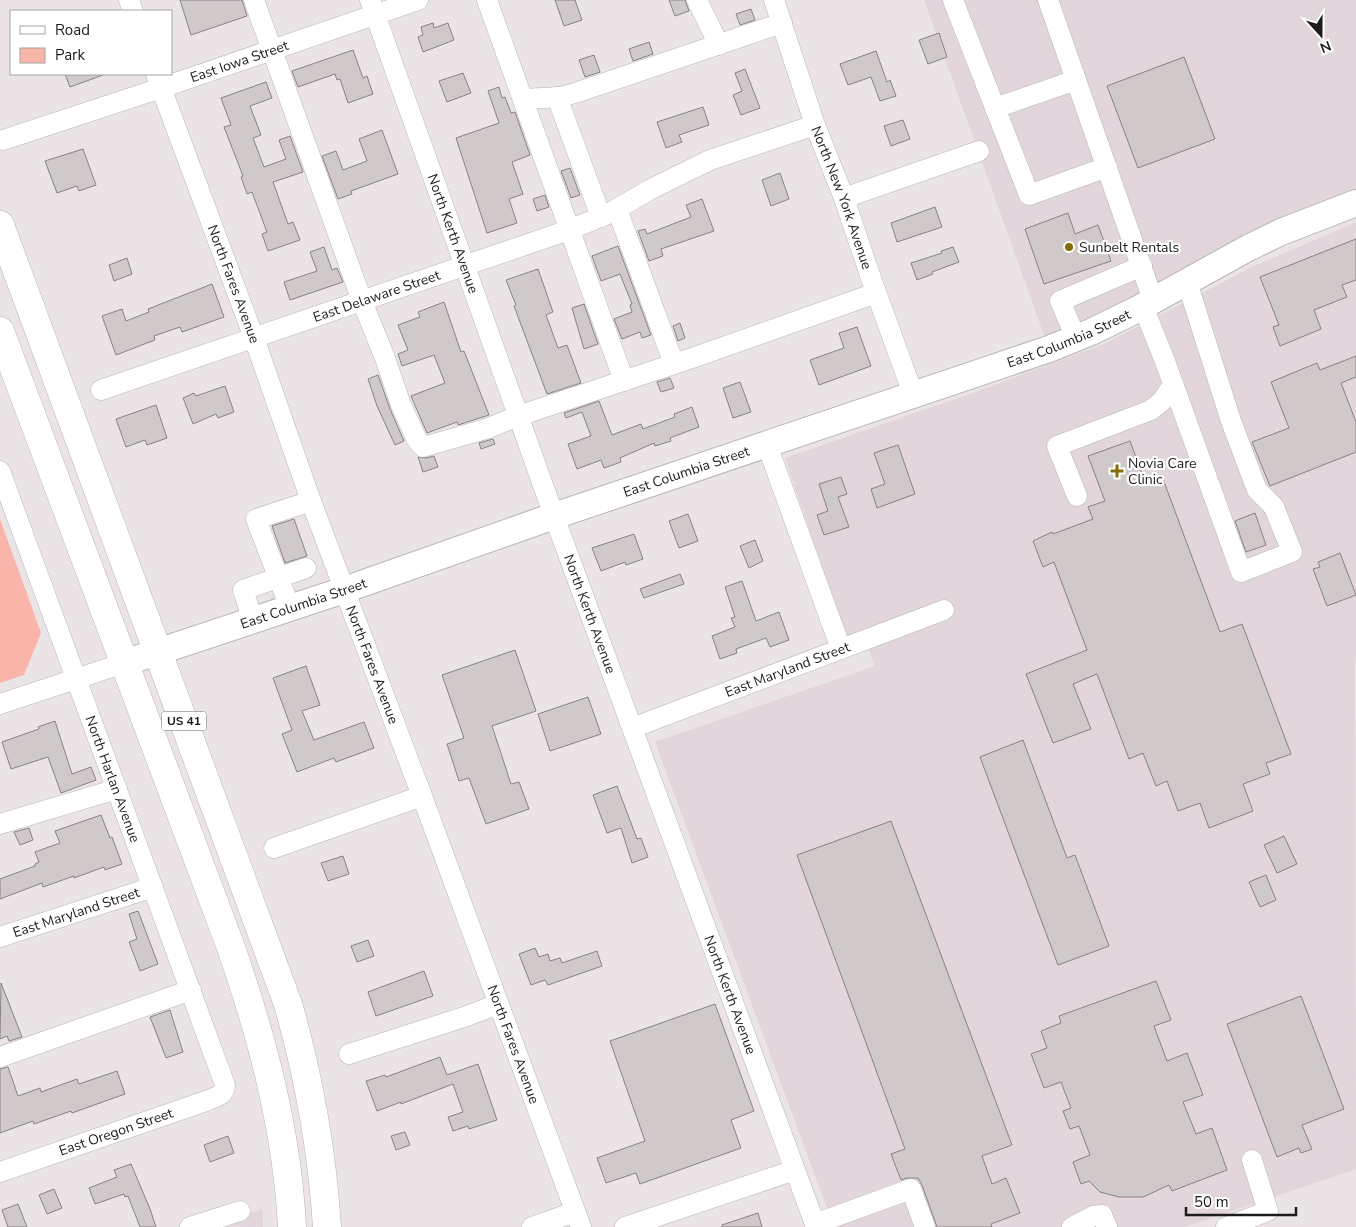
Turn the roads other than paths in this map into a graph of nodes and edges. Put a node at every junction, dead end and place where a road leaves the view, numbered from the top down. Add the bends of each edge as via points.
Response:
1 (254, 0) edge
2 (418, 0) edge
3 (487, 0) edge
4 (697, 0) edge
5 (774, 0) edge
6 (953, 0) edge
7 (1048, 0) edge
8 (372, 8) edge
9 (782, 22) junction
10 (719, 45) junction
11 (272, 50) junction
12 (1076, 80) junction
13 (159, 81) edge
14 (557, 97) junction
15 (523, 99) junction
16 (995, 108) junction
17 (815, 125) junction
18 (3, 140) dead end
19 (979, 151) dead end
20 (1107, 167) junction
21 (844, 198) junction
22 (1356, 203) edge
23 (609, 213) junction
24 (0, 225) edge
25 (569, 230) junction
26 (464, 266) junction
27 (1142, 266) junction
28 (1187, 282) junction
29 (876, 293) junction
30 (362, 301) junction
31 (1148, 303) junction
32 (0, 331) edge
33 (254, 338) junction
34 (1076, 338) junction
35 (674, 364) junction
36 (624, 381) junction
37 (1173, 385) junction
38 (101, 390) dead end
39 (913, 394) junction
40 (518, 416) junction
41 (767, 444) junction
42 (0, 471) edge
43 (1077, 496) dead end
44 (310, 501) junction
45 (554, 516) junction
46 (306, 568) dead end
47 (278, 578) junction
48 (344, 590) junction
49 (290, 608) junction
50 (944, 610) dead end
51 (252, 621) junction
52 (841, 649) junction
53 (159, 652) junction
54 (124, 663) junction
55 (76, 678) junction
56 (0, 704) edge
57 (632, 728) junction
58 (117, 789) junction
59 (422, 796) junction
60 (0, 824) edge
61 (274, 848) dead end
62 (153, 887) junction
63 (0, 937) edge
64 (191, 990) junction
65 (498, 1004) junction
66 (349, 1054) dead end
67 (0, 1057) edge
68 (225, 1085) joint
69 (1252, 1160) dead end
70 (795, 1170) junction
71 (0, 1172) edge
72 (240, 1210) dead end
73 (1268, 1216) edge
74 (578, 1219) edge
75 (816, 1225) edge
76 (1233, 1226) edge
77 (190, 1227) edge
78 (292, 1227) edge
79 (327, 1227) edge
80 (532, 1227) edge
81 (625, 1227) edge
82 (925, 1227) edge
83 (1072, 1227) edge
84 (1107, 1227) edge

1 - 11 street
2 - 8 street, East Iowa Street
3 - 15 street
4 - 10 street
5 - 9 street, North New York Avenue
6 - 16 street
7 - 12 street
8 - 11 street, East Iowa Street
8 - 26 street, North Kerth Avenue
9 - 10 street
9 - 17 street, North New York Avenue
10 - 14 street
11 - 13 street, East Iowa Street
11 - 30 street
12 - 16 street
12 - 20 street
13 - 18 street, East Iowa Street
13 - 33 street, North Fares Avenue
14 - 15 street
14 - 23 street
15 - 25 street
16 - 20 street via 1029,195
17 - 21 street, North New York Avenue
17 - 23 street, East Delaware Street via 702,163
19 - 21 street
20 - 27 street
21 - 29 street, North New York Avenue
22 - 28 main road, East Columbia Street via 1281,232
23 - 25 street, East Delaware Street
23 - 35 street
24 - 53 highway, US 41
25 - 26 street, East Delaware Street
25 - 36 street
26 - 30 street, East Delaware Street
26 - 40 street, North Kerth Avenue
27 - 31 street
27 - 34 street via 1060,301
28 - 31 main road, East Columbia Street
28 - 37 street via 1231,421 1257,490 1274,508 1292,552 1241,572
29 - 35 street
29 - 39 street, North New York Avenue
30 - 33 street, East Delaware Street
30 - 40 street via 401,405 416,440 423,447
31 - 34 main road, East Columbia Street
31 - 37 street
32 - 54 highway, US 41
33 - 38 street, East Delaware Street
33 - 44 street, North Fares Avenue
34 - 39 main road, East Columbia Street
35 - 36 street
36 - 40 street
37 - 43 street via 1151,410 1057,446
39 - 41 main road, East Columbia Street
40 - 45 street, North Kerth Avenue
41 - 45 main road, East Columbia Street
41 - 52 street
42 - 55 street, North Harlan Avenue
44 - 47 street via 256,519
44 - 48 street, North Fares Avenue
45 - 48 main road, East Columbia Street
45 - 57 street, North Kerth Avenue
46 - 47 street
47 - 49 street
47 - 51 street via 243,590
48 - 49 main road, East Columbia Street
48 - 59 street, North Fares Avenue
49 - 51 main road, East Columbia Street
50 - 52 street, East Maryland Street
51 - 53 main road, East Columbia Street
52 - 57 street, East Maryland Street
53 - 54 main road, East Columbia Street
53 - 79 highway, US 41 via 296,1031 313,1109
54 - 55 street, East Columbia Street
54 - 78 highway, US 41 via 251,1005 280,1128
55 - 56 street, East Columbia Street
55 - 58 street, North Harlan Avenue
57 - 70 street, North Kerth Avenue
58 - 60 street
58 - 62 street, North Harlan Avenue
59 - 61 street
59 - 65 street, North Fares Avenue
62 - 63 street, East Maryland Street
62 - 64 street, North Harlan Avenue
64 - 67 street
64 - 68 street, North Harlan Avenue
65 - 66 street
65 - 74 street, North Fares Avenue
68 - 71 street, East Oregon Street via 222,1094 206,1101
69 - 73 street
70 - 75 street, North Kerth Avenue
70 - 81 street
72 - 77 street
73 - 76 street
74 - 80 street
75 - 82 street via 911,1189
83 - 84 street via 1102,1215

